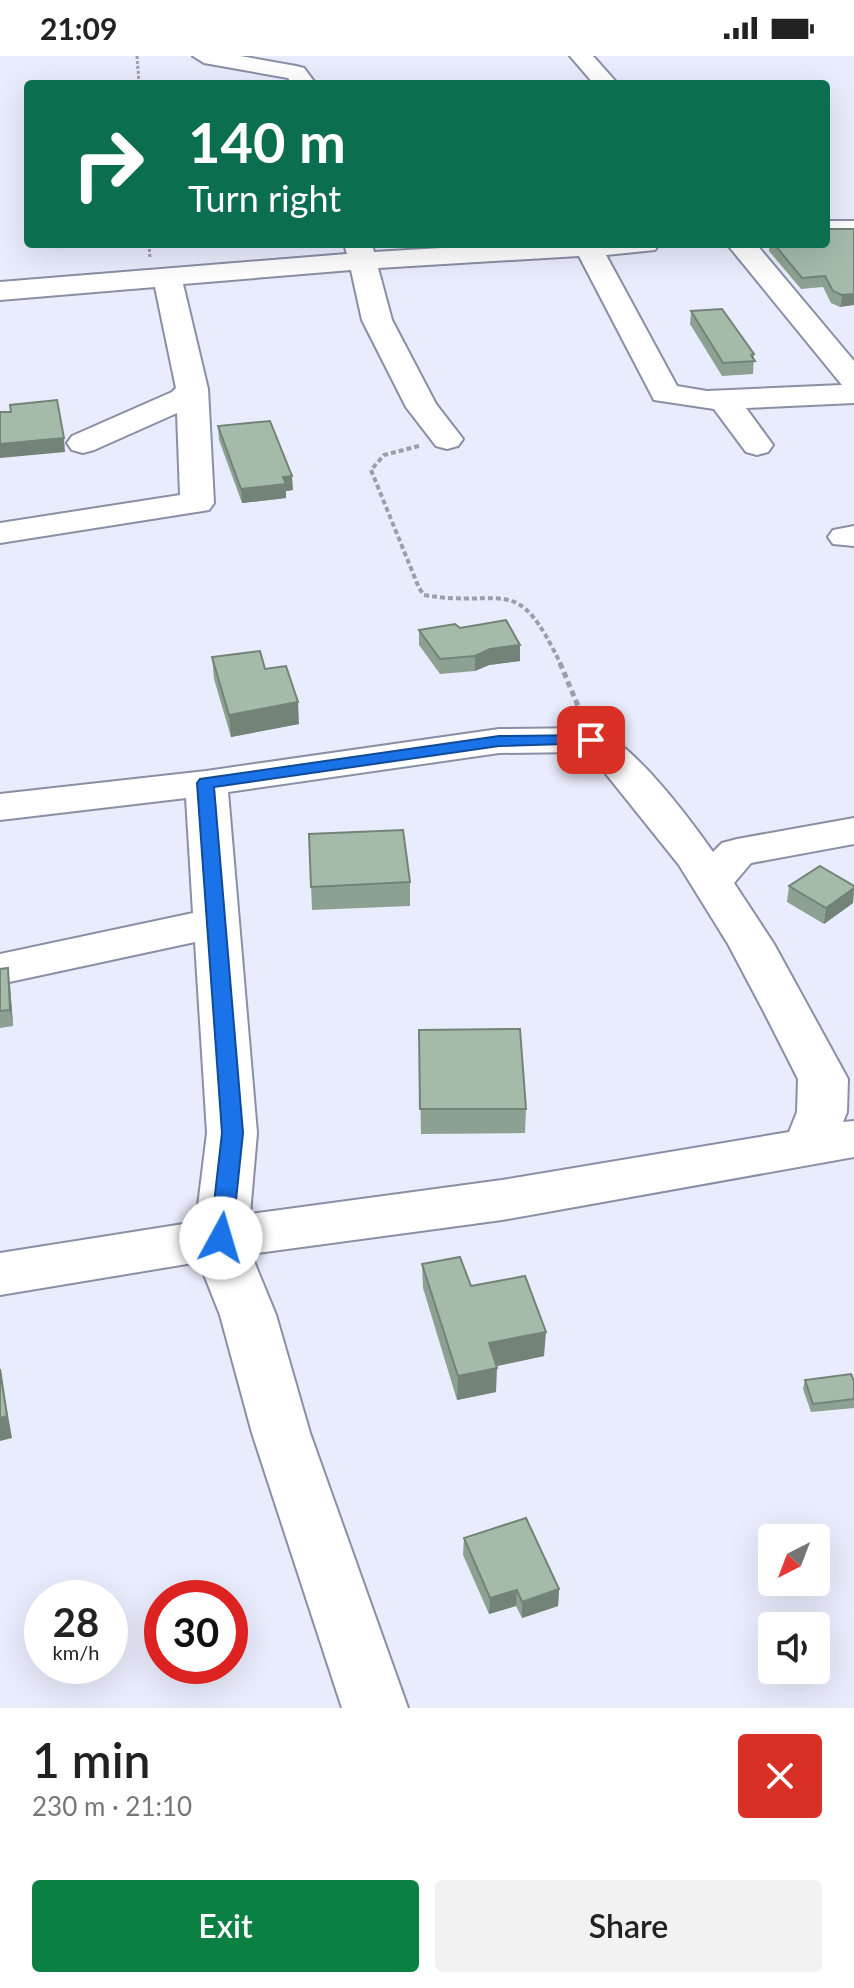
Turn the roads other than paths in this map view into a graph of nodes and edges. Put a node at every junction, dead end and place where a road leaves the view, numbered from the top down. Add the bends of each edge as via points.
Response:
1 (204, 56) edge
2 (581, 56) edge
3 (301, 80) edge
4 (602, 80) edge
5 (830, 229) edge
6 (854, 229) edge
7 (600, 248) edge
8 (744, 248) edge
9 (589, 249) junction
10 (361, 253) edge
11 (168, 279) junction
12 (0, 291) edge
13 (854, 380) edge
14 (192, 389) junction
15 (854, 393) edge
16 (723, 399) junction
17 (447, 439) road end
18 (83, 443) dead end
19 (757, 445) dead end
20 (0, 533) edge
21 (206, 783) junction
22 (0, 807) edge
23 (854, 831) edge
24 (724, 867) junction
25 (216, 923) junction
26 (0, 969) edge
27 (832, 1142) edge
28 (221, 1238) junction
29 (0, 1274) edge
30 (375, 1708) edge

1 - 3 street via 296,73
2 - 4 street
5 - 6 street
7 - 9 street
8 - 13 street
9 - 10 street
9 - 16 street via 665,393
10 - 11 street
10 - 17 street via 377,320 422,407
11 - 12 street
11 - 14 street
14 - 18 street via 183,399
14 - 20 street via 197,503
15 - 16 street
16 - 19 street
21 - 22 street
21 - 24 street via 499,741 591,740 612,755 680,840
21 - 25 street
23 - 24 street
24 - 27 street via 751,944 823,1079 822,1112
25 - 26 street
25 - 28 street via 232,1133
27 - 28 street via 502,1200
28 - 29 street
28 - 30 street

